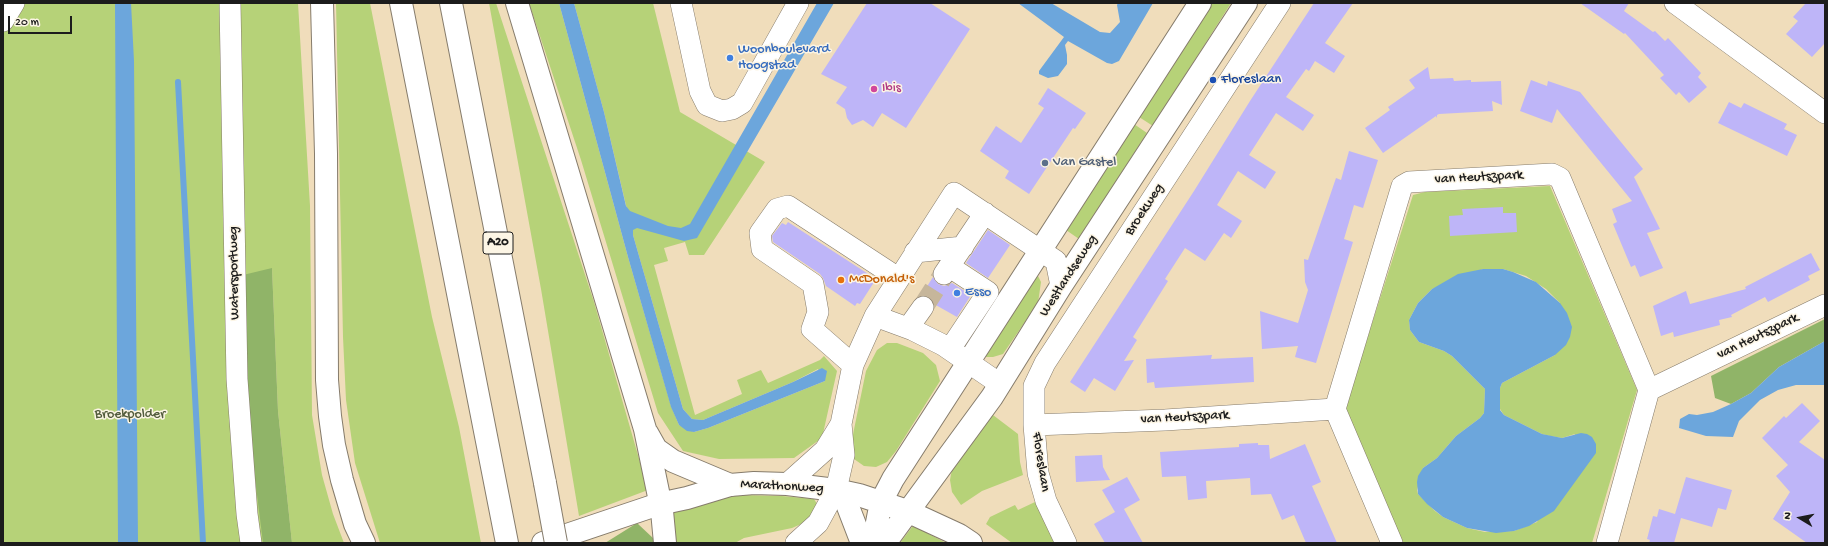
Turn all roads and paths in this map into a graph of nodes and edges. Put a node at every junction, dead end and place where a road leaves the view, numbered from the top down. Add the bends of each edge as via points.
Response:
1 (14, 3) edge
2 (230, 3) edge
3 (322, 3) edge
4 (401, 3) edge
5 (451, 3) edge
6 (518, 3) edge
7 (682, 3) edge
8 (798, 3) edge
9 (1200, 3) edge
10 (1246, 3) edge
11 (1280, 3) edge
12 (1675, 3) edge
13 (3, 21) edge
14 (1825, 113) edge
15 (985, 213) junction
16 (963, 247) junction
17 (1040, 250) junction
18 (915, 252) junction
19 (898, 278) junction
20 (1061, 286) junction
21 (1825, 305) edge
22 (923, 307) tunnel mouth
23 (875, 316) junction
24 (908, 328) junction
25 (950, 349) junction
26 (968, 362) junction
27 (853, 365) junction
28 (1000, 384) junction
29 (1649, 390) junction
30 (1335, 410) junction
31 (841, 424) junction
32 (1034, 425) junction
33 (645, 429) junction
34 (787, 484) junction
35 (730, 485) junction
36 (836, 490) junction
37 (881, 502) junction
38 (660, 504) junction
39 (907, 511) junction
40 (359, 537) edge
41 (251, 543) edge
42 (506, 543) edge
43 (543, 543) edge
44 (556, 543) edge
45 (665, 543) edge
46 (796, 543) edge
47 (862, 543) edge
48 (873, 543) edge
49 (885, 543) edge
50 (971, 543) edge
51 (1066, 543) edge
52 (1392, 543) edge
53 (1607, 543) edge

1 - 13 street
2 - 41 street, Watersportweg via 237,379
3 - 40 main road via 327,380 334,445
4 - 42 main road
5 - 44 main road, A20, bridge
6 - 33 main road
7 - 8 street via 700,91 707,105 722,111 742,103
9 - 17 main road
10 - 20 main road, Westlandseweg
11 - 32 street, Broekweg via 1045,363 1034,386
12 - 14 street
15 - 16 street
15 - 17 street
15 - 18 street via 954,193
16 - 18 street
16 - 25 street via 947,270 988,292
17 - 20 street via 1056,261
17 - 26 main road
18 - 19 street
19 - 23 street
19 - 27 street via 788,206 777,209 760,233 762,249 813,284 818,312 812,329
20 - 28 main road, Westlandseweg
21 - 29 street, van Heutszpark
22 - 24 street
23 - 24 street
23 - 27 street
24 - 25 street
25 - 26 street
26 - 28 street
26 - 37 main road
27 - 31 street
28 - 39 main road, Westlandseweg
29 - 30 street, van Heutszpark via 1560,178 1552,174 1409,182 1402,186
29 - 53 street
30 - 32 street, van Heutszpark
30 - 52 street
31 - 34 street via 825,450
31 - 36 street via 844,456
32 - 51 street, Floreslaan via 1038,473 1046,501
33 - 35 main road via 656,449 673,461
33 - 38 main road
34 - 35 main road, Marathonweg
34 - 36 main road, Marathonweg
35 - 38 main road, Marathonweg
36 - 37 main road, Marathonweg
36 - 46 street via 818,523
36 - 47 main road via 848,504
37 - 39 main road, Marathonweg
37 - 48 main road
38 - 43 main road, Marathonweg
38 - 45 main road
39 - 49 main road, Westlandseweg
39 - 50 main road, Marathonweg

